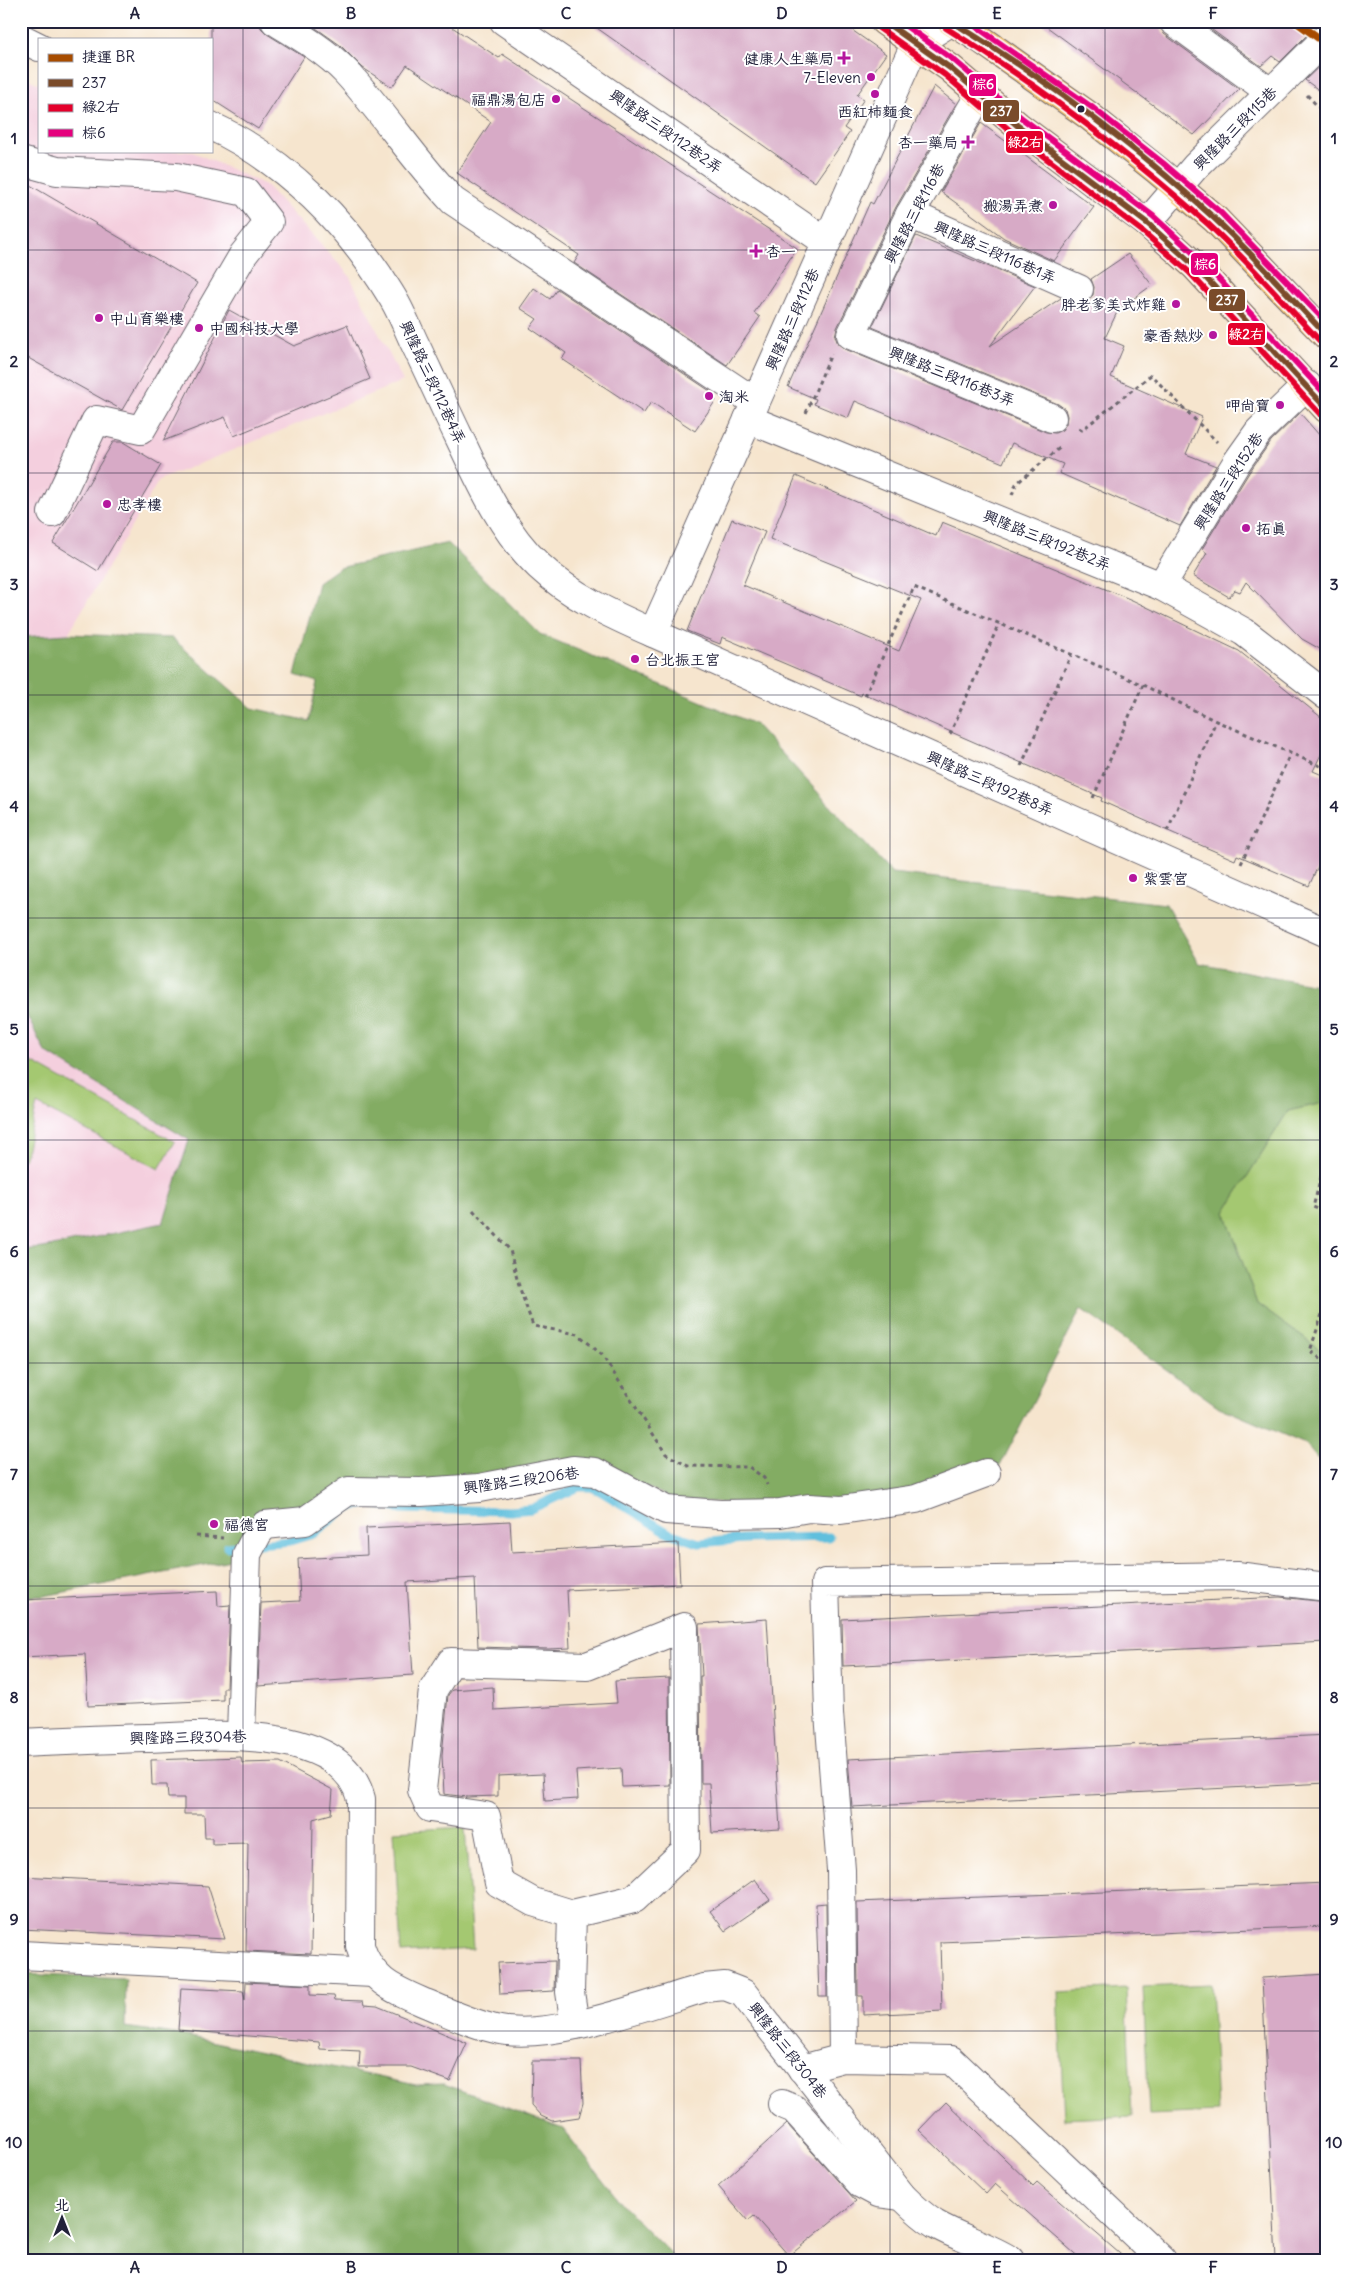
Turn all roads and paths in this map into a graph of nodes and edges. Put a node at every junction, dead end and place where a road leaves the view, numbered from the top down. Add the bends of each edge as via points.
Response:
1 (26, 21) edge
2 (275, 21) edge
3 (504, 21) edge
4 (884, 21) edge
5 (952, 21) edge
6 (1173, 21) edge
7 (21, 32) edge
8 (1327, 37) edge
9 (21, 38) edge
10 (915, 44) junction
11 (38, 46) edge
12 (1270, 92) junction
13 (980, 94) junction
14 (212, 127) edge
15 (21, 161) edge
16 (1178, 189) junction
17 (910, 214) junction
18 (1147, 223) junction
19 (826, 242) junction
20 (1079, 289) dead end
21 (852, 335) junction
22 (1327, 336) edge
23 (1307, 385) junction
24 (1327, 409) edge
25 (752, 410) junction
26 (1052, 418) joint
27 (1082, 430) junction
28 (1074, 436) dead end
29 (796, 438) junction
30 (1067, 442) dead end
31 (1237, 462) junction
32 (52, 514) dead end
33 (1003, 522) junction
34 (1161, 586) junction
35 (999, 624) junction
36 (653, 633) junction
37 (1071, 655) junction
38 (1143, 685) junction
39 (1327, 696) edge
40 (1216, 721) junction
41 (853, 722) junction
42 (1290, 754) junction
43 (938, 760) junction
44 (1327, 769) edge
45 (1010, 792) junction
46 (1081, 823) junction
47 (1156, 857) junction
48 (1230, 890) junction
49 (1325, 927) edge
50 (1327, 1163) edge
51 (472, 1210) dead end
52 (1327, 1213) edge
53 (1327, 1298) edge
54 (1327, 1363) edge
55 (986, 1473) dead end
56 (780, 1513) junction
57 (1327, 1587) edge
58 (241, 1734) junction
59 (21, 1743) edge
60 (572, 1914) junction
61 (21, 1955) edge
62 (373, 1974) junction
63 (575, 2025) junction
64 (843, 2058) junction
65 (802, 2069) junction
66 (782, 2104) dead end
67 (902, 2196) junction
68 (1010, 2260) edge
69 (1162, 2260) edge

1 - 7 street
2 - 25 street via 313,44 345,71 453,201
3 - 19 street, 興隆路三段112巷2弄
4 - 10 main road
5 - 10 street
5 - 16 main road via 1088,115
6 - 12 street
8 - 12 street, 興隆路三段115巷
9 - 11 street
10 - 13 main road
10 - 19 street, 興隆路三段112巷
12 - 16 street, 興隆路三段115巷 via 1195,167
13 - 17 street, 興隆路三段116巷
13 - 18 main road
14 - 36 street, 興隆路三段112巷4弄 via 258,153 300,184 364,252 392,296 486,494 505,526 538,565 572,593
15 - 32 street via 57,171 176,176 246,192 269,222 243,255 141,430 96,420
16 - 18 street, 興隆路三段115巷
16 - 22 main road via 1215,219
17 - 20 street, 興隆路三段116巷1弄
17 - 21 street, 興隆路三段116巷
18 - 23 main road via 1195,266
19 - 25 street, 興隆路三段112巷
21 - 26 street, 興隆路三段116巷3弄
21 - 29 path via 837,340
23 - 24 main road
23 - 31 street, 興隆路三段152巷 via 1259,431
25 - 29 street, 興隆路三段192巷2弄
25 - 36 street, 興隆路三段112巷
26 - 27 path
27 - 28 path
27 - 31 path via 1151,375
29 - 33 street, 興隆路三段192巷2弄
30 - 33 path via 1016,484
31 - 34 street, 興隆路三段152巷
33 - 34 street, 興隆路三段192巷2弄
34 - 39 street, 興隆路三段192巷2弄 via 1244,632
35 - 37 path
35 - 41 path via 914,587
35 - 43 path
36 - 41 street, 興隆路三段192巷8弄
37 - 38 path
37 - 45 path
38 - 40 path
38 - 46 path
40 - 42 path
40 - 47 path
41 - 43 street, 興隆路三段192巷8弄
42 - 44 path
42 - 48 path
43 - 45 street, 興隆路三段192巷8弄
45 - 46 street, 興隆路三段192巷8弄
46 - 47 street, 興隆路三段192巷8弄
47 - 48 street, 興隆路三段192巷8弄
48 - 49 street, 興隆路三段192巷8弄
50 - 52 path via 1324,1163 1313,1207
51 - 56 path via 510,1250 534,1326 578,1334 602,1355 666,1454 688,1466 749,1467 764,1478
53 - 54 path via 1310,1350
55 - 56 street, 興隆路三段206巷 via 916,1499 842,1510 809,1508
56 - 58 street, 興隆路三段206巷 via 720,1514 666,1510 595,1472 573,1470 479,1488 421,1492 348,1491 305,1521 265,1525 253,1543
57 - 64 street via 1237,1576 825,1583 829,1713 841,1870
58 - 59 street, 興隆路三段304巷
58 - 62 street, 興隆路三段304巷 via 308,1748 333,1760 349,1772 356,1783 361,1799 359,1932 366,1964
60 - 60 street via 634,1899 686,1850 684,1627 587,1666 451,1662 433,1690 422,1790 430,1808 486,1816 499,1883 534,1902
60 - 63 street via 570,1992
61 - 62 street
62 - 63 street, 興隆路三段304巷 via 397,1991 475,2024 527,2032
63 - 65 street, 興隆路三段304巷 via 704,1988 725,1986 743,1993
64 - 65 street
64 - 69 street via 951,2060
65 - 67 street, 興隆路三段304巷
66 - 67 street via 794,2109 861,2184 878,2193
67 - 68 street, 興隆路三段304巷 via 935,2224

